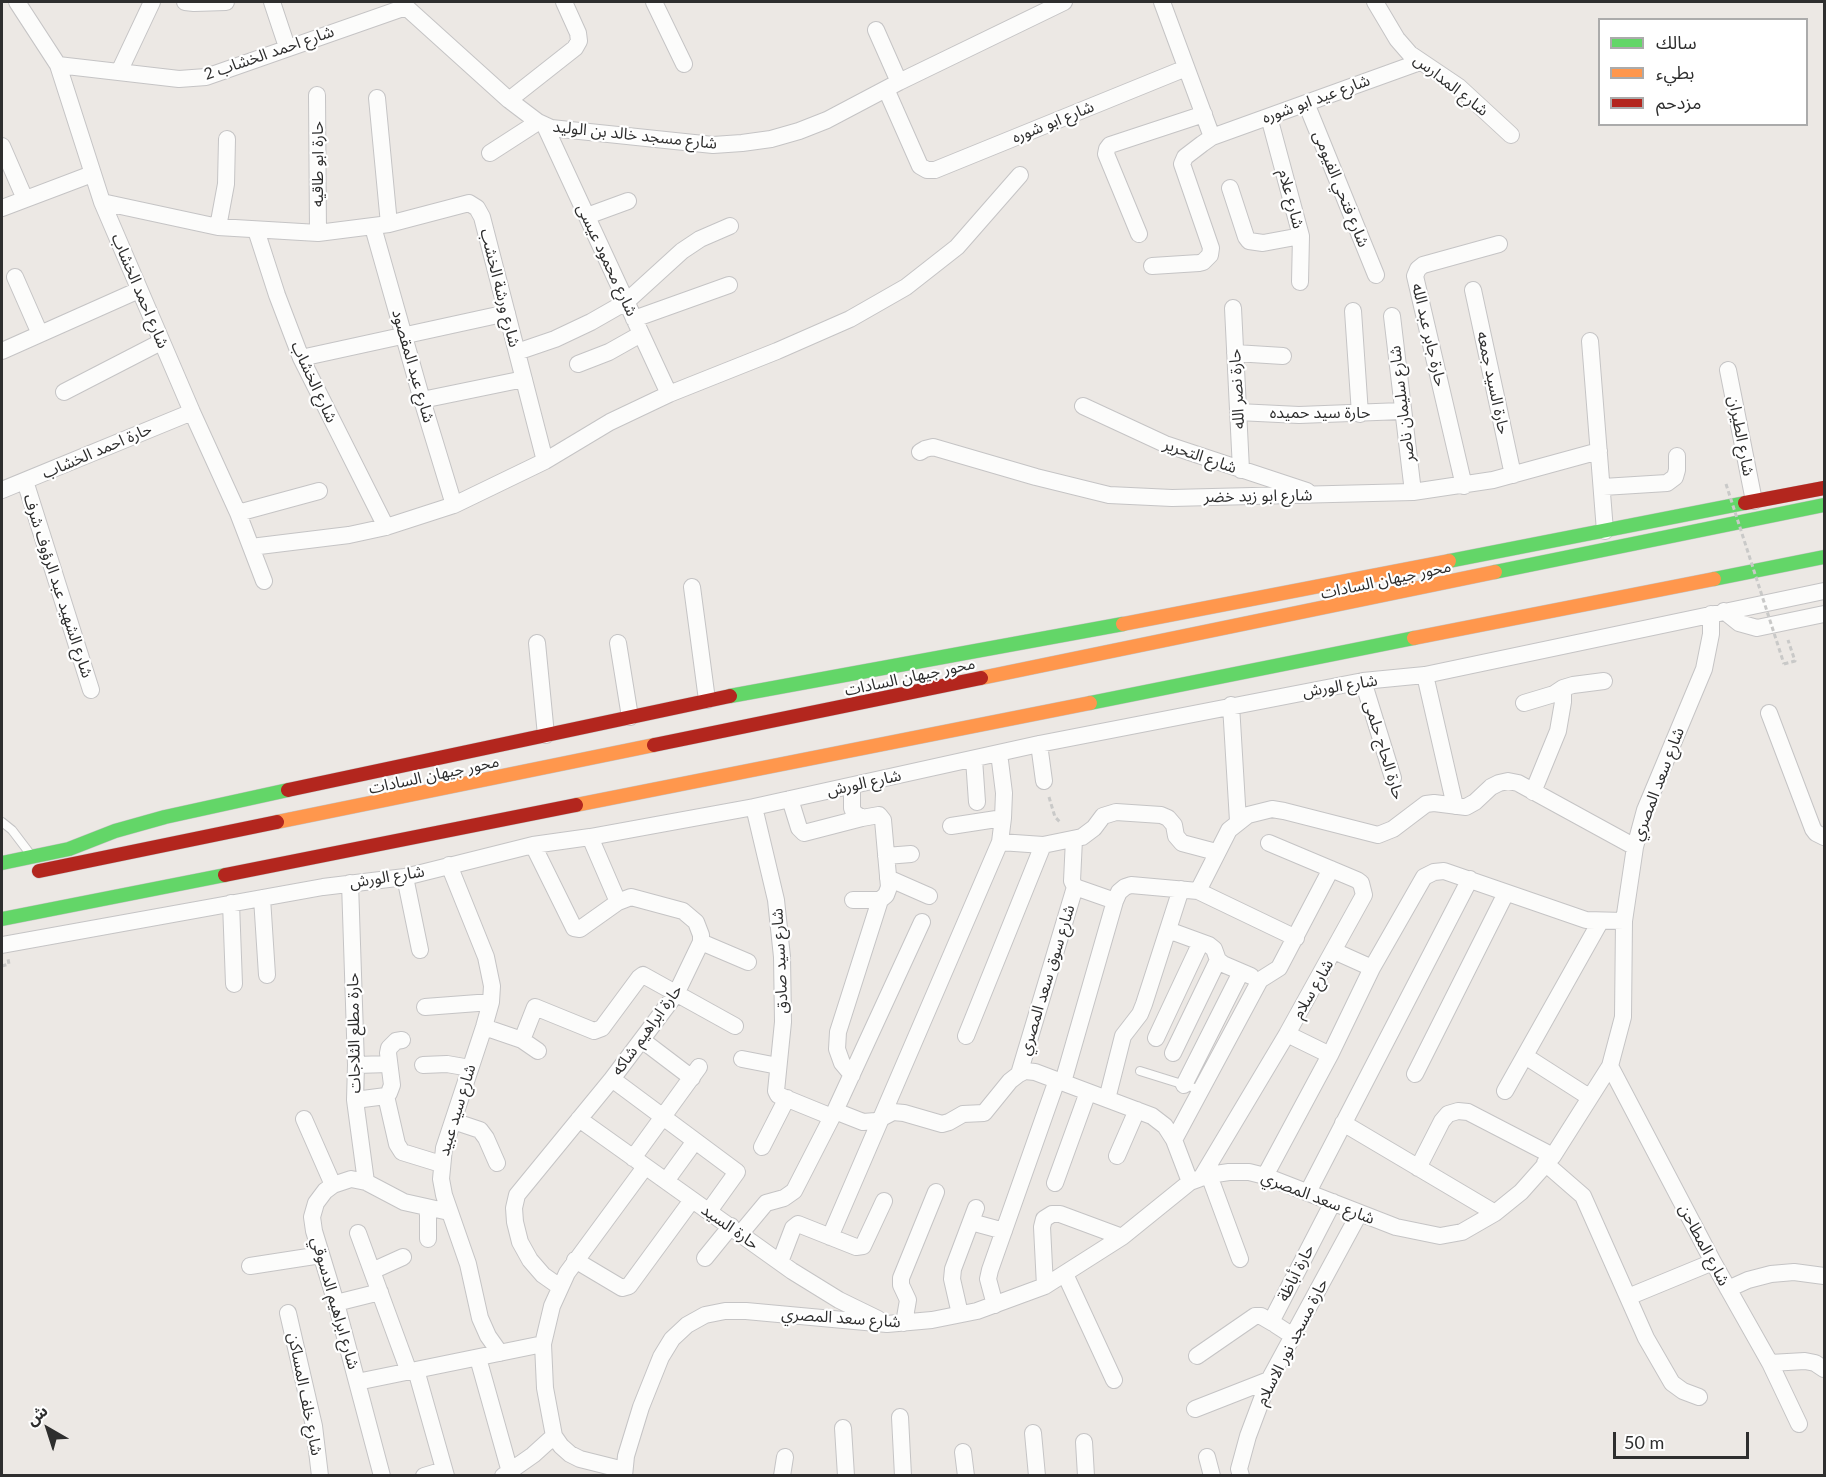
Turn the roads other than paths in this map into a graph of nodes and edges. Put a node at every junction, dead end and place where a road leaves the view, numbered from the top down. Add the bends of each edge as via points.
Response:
1 (17, 2) edge
2 (152, 2) edge
3 (185, 2) edge
4 (226, 2) edge
5 (272, 2) edge
6 (564, 2) edge
7 (654, 2) edge
8 (1064, 2) edge
9 (1162, 2) edge
10 (1375, 2) edge
11 (404, 4) edge
12 (876, 30) dead end
13 (287, 47) junction
14 (1419, 62) junction
15 (58, 64) junction
16 (684, 64) dead end
17 (1186, 68) junction
18 (119, 72) junction
19 (892, 85) junction
20 (317, 95) dead end
21 (377, 98) dead end
22 (509, 100) junction
23 (1306, 103) junction
24 (1204, 114) junction
25 (1269, 117) junction
26 (542, 124) junction
27 (1511, 135) dead end
28 (1212, 137) junction
29 (227, 139) dead end
30 (2, 146) edge
31 (490, 153) dead end
32 (92, 174) junction
33 (1020, 175) dead end
34 (1230, 188) dead end
35 (25, 199) junction
36 (628, 201) dead end
37 (102, 202) junction
38 (2, 208) edge
39 (587, 216) junction
40 (381, 225) junction
41 (730, 226) dead end
42 (218, 227) junction
43 (256, 230) junction
44 (318, 233) junction
45 (1139, 234) dead end
46 (1301, 236) junction
47 (1499, 244) dead end
48 (1152, 266) dead end
49 (1376, 275) dead end
50 (15, 277) dead end
51 (1300, 282) dead end
52 (729, 285) dead end
53 (139, 290) junction
54 (1473, 290) dead end
55 (626, 302) junction
56 (1233, 308) dead end
57 (1353, 311) dead end
58 (507, 313) junction
59 (1392, 316) dead end
60 (637, 326) junction
61 (40, 334) junction
62 (404, 336) junction
63 (161, 342) junction
64 (1590, 342) dead end
65 (2, 351) edge
66 (517, 352) junction
67 (1235, 354) junction
68 (1283, 356) dead end
69 (301, 358) junction
70 (578, 364) dead end
71 (1728, 370) dead end
72 (524, 379) junction
73 (64, 392) dead end
74 (669, 394) junction
75 (422, 400) junction
76 (1083, 406) dead end
77 (1402, 411) junction
78 (192, 412) junction
79 (1238, 412) junction
80 (1360, 414) junction
81 (1599, 451) junction
82 (920, 452) dead end
83 (1677, 456) dead end
84 (545, 461) junction
85 (1241, 470) junction
86 (1513, 475) junction
87 (25, 482) junction
88 (1464, 486) junction
89 (1603, 487) junction
90 (1824, 488) edge
91 (2, 490) edge
92 (319, 491) dead end
93 (1413, 492) junction
94 (1322, 495) junction
95 (1754, 501) junction
96 (1824, 505) edge
97 (454, 506) junction
98 (238, 513) junction
99 (386, 528) junction
100 (1605, 531) junction
101 (251, 547) junction
102 (1824, 557) edge
103 (264, 581) dead end
104 (692, 587) dead end
105 (1824, 591) edge
106 (1717, 613) junction
107 (1824, 614) edge
108 (537, 643) dead end
109 (618, 643) dead end
110 (1425, 675) junction
111 (1363, 681) junction
112 (1604, 681) dead end
113 (1563, 688) junction
114 (91, 690) dead end
115 (707, 700) junction
116 (1524, 703) dead end
117 (1231, 705) junction
118 (1770, 713) dead end
119 (630, 717) junction
120 (546, 735) junction
121 (1039, 744) junction
122 (999, 753) junction
123 (974, 759) junction
124 (1393, 778) dead end
125 (1044, 781) road end
126 (852, 786) junction
127 (1533, 792) junction
128 (790, 799) junction
129 (977, 802) dead end
130 (1455, 806) junction
131 (754, 807) junction
132 (862, 818) junction
133 (1004, 818) junction
134 (1238, 821) junction
135 (2, 822) edge
136 (951, 826) dead end
137 (115, 831) junction
138 (227, 834) junction
139 (1081, 836) junction
140 (590, 837) junction
141 (1824, 837) edge
142 (1000, 842) junction
143 (1269, 843) dead end
144 (533, 844) junction
145 (1043, 845) junction
146 (1635, 847) junction
147 (1216, 852) junction
148 (911, 854) dead end
149 (886, 856) junction
150 (33, 857) junction
151 (2, 863) edge
152 (449, 865) junction
153 (1331, 869) junction
154 (24, 874) dead end
155 (405, 877) junction
156 (888, 878) junction
157 (1470, 879) junction
158 (350, 883) junction
159 (1075, 887) junction
160 (1190, 890) junction
161 (1506, 892) junction
162 (929, 896) dead end
163 (262, 897) junction
164 (853, 900) dead end
165 (880, 900) junction
166 (1115, 900) junction
167 (618, 902) junction
168 (231, 903) junction
169 (2, 919) edge
170 (1624, 921) junction
171 (922, 922) dead end
172 (1600, 922) junction
173 (1168, 930) junction
174 (1296, 938) junction
175 (700, 942) junction
176 (1201, 942) junction
177 (2, 945) edge
178 (420, 950) dead end
179 (1334, 951) junction
180 (1218, 960) junction
181 (748, 962) dead end
182 (1371, 968) junction
183 (1241, 972) junction
184 (267, 975) dead end
185 (1260, 980) junction
186 (234, 984) dead end
187 (676, 994) junction
188 (491, 1002) junction
189 (425, 1007) dead end
190 (735, 1026) dead end
191 (484, 1027) junction
192 (1287, 1034) junction
193 (966, 1036) dead end
194 (1156, 1038) dead end
195 (402, 1040) dead end
196 (522, 1040) junction
197 (642, 1040) junction
198 (538, 1051) dead end
199 (1173, 1053) dead end
200 (1330, 1054) junction
201 (1525, 1056) junction
202 (742, 1059) dead end
203 (389, 1064) junction
204 (356, 1065) junction
205 (423, 1065) dead end
206 (778, 1066) junction
207 (1610, 1066) junction
208 (470, 1068) junction
209 (1140, 1071) dead end
210 (1018, 1074) junction
211 (1415, 1074) dead end
212 (852, 1075) junction
213 (612, 1079) junction
214 (1060, 1081) junction
215 (1184, 1085) junction
216 (1201, 1090) junction
217 (1505, 1091) dead end
218 (1088, 1092) junction
219 (386, 1096) junction
220 (1589, 1097) junction
221 (787, 1098) junction
222 (1107, 1099) junction
223 (355, 1100) junction
224 (1137, 1110) junction
225 (834, 1114) junction
226 (884, 1116) junction
227 (662, 1118) junction
228 (304, 1119) dead end
229 (579, 1119) junction
230 (453, 1121) junction
231 (1343, 1123) junction
232 (1174, 1140) junction
233 (695, 1141) junction
234 (762, 1147) dead end
235 (1117, 1156) dead end
236 (1549, 1159) junction
237 (639, 1162) junction
238 (497, 1163) dead end
239 (441, 1164) junction
240 (1418, 1168) junction
241 (1265, 1176) junction
242 (1200, 1178) junction
243 (666, 1181) junction
244 (366, 1182) junction
245 (1055, 1183) dead end
246 (333, 1185) junction
247 (936, 1192) dead end
248 (1308, 1192) junction
249 (692, 1200) junction
250 (884, 1202) dead end
251 (1333, 1202) junction
252 (428, 1208) junction
253 (709, 1211) junction
254 (449, 1212) junction
255 (1495, 1213) junction
256 (1359, 1214) junction
257 (736, 1230) junction
258 (1004, 1231) junction
259 (358, 1233) dead end
260 (830, 1237) junction
261 (1122, 1237) junction
262 (428, 1239) dead end
263 (321, 1255) junction
264 (403, 1257) dead end
265 (705, 1258) dead end
266 (1240, 1258) dead end
267 (575, 1260) junction
268 (780, 1262) junction
269 (1713, 1262) junction
270 (250, 1266) dead end
271 (372, 1271) junction
272 (1065, 1274) junction
273 (1824, 1276) edge
274 (1045, 1286) junction
275 (560, 1287) junction
276 (1728, 1289) junction
277 (380, 1292) junction
278 (1628, 1297) junction
279 (336, 1303) junction
280 (995, 1305) junction
281 (288, 1313) dead end
282 (960, 1314) junction
283 (904, 1323) junction
284 (1273, 1323) junction
285 (887, 1324) junction
286 (1293, 1336) junction
287 (543, 1344) junction
288 (500, 1353) junction
289 (1197, 1356) dead end
290 (478, 1358) junction
291 (1770, 1363) junction
292 (1824, 1365) edge
293 (413, 1371) junction
294 (1114, 1380) dead end
295 (1269, 1380) junction
296 (357, 1382) junction
297 (1699, 1397) dead end
298 (1195, 1409) dead end
299 (900, 1417) dead end
300 (1799, 1424) dead end
301 (843, 1428) dead end
302 (1033, 1433) dead end
303 (554, 1436) junction
304 (1084, 1442) dead end
305 (963, 1452) dead end
306 (785, 1457) dead end
307 (1208, 1457) dead end
308 (445, 1473) edge
309 (624, 1473) edge
310 (506, 1474) edge
311 (320, 1476) edge
312 (382, 1476) edge
313 (424, 1476) edge
314 (782, 1476) edge
315 (846, 1476) edge
316 (903, 1476) edge
317 (966, 1476) edge
318 (1037, 1476) edge
319 (1086, 1476) edge
320 (1212, 1476) edge
321 (1241, 1476) edge

1 - 15 street, شارع احمد الخشاب
2 - 18 street
3 - 4 street
5 - 13 street
6 - 22 street via 579,41
7 - 16 street
8 - 19 street, شارع مسجد خالد بن الوليد
9 - 17 street
10 - 14 street, شارع المدارس via 1397,39
11 - 13 street, شارع احمد الخشاب 2
11 - 22 street, شارع مسجد خالد بن الوليد
12 - 19 street
13 - 18 street, شارع احمد الخشاب 2 via 206,77 179,79
14 - 23 street, شارع عيد ابو شوره
14 - 27 street, شارع المدارس via 1459,87
15 - 18 street, شارع احمد الخشاب 2
15 - 32 street, شارع احمد الخشاب
17 - 19 street, شارع ابو شوره via 935,170 920,166
17 - 24 street
19 - 26 street, شارع مسجد خالد بن الوليد via 800,131 742,143 713,145
20 - 44 street, حارة ابو طاقيه
21 - 40 street, شارع عبد المقصود
22 - 26 street, شارع مسجد خالد بن الوليد
23 - 25 street, شارع عيد ابو شوره
23 - 49 street, شارع فتحي الفيومى
24 - 28 street
24 - 45 street via 1107,149
25 - 28 street, شارع عيد ابو شوره
25 - 46 street, شارع علام
26 - 31 street
26 - 39 street, شارع محمود عيسى
28 - 48 street, شارع عيد ابو شوره via 1185,157 1182,164 1211,248 1210,255 1199,263
29 - 42 street via 226,183
30 - 35 street
32 - 35 street
32 - 37 street, شارع احمد الخشاب
33 - 74 street via 957,247 906,287 850,319
34 - 46 street via 1250,241 1263,243
35 - 38 street
36 - 39 street
37 - 42 street, شارع ورشة الخشب
37 - 53 street, شارع احمد الخشاب
39 - 55 street, شارع محمود عيسى
40 - 44 street, شارع ورشة الخشب
40 - 58 street, شارع ورشة الخشب via 469,203 477,208
40 - 62 street, شارع عبد المقصود
41 - 55 street via 682,251
42 - 43 street, شارع ورشة الخشب
43 - 44 street, شارع ورشة الخشب
43 - 69 street, شارع الخشاب
46 - 51 street, شارع علام
47 - 88 street, حارة جابر عبد الله via 1423,265 1415,276
50 - 61 street
52 - 60 street
53 - 61 street
53 - 63 street, شارع احمد الخشاب
54 - 86 street, حارة السيد جمعه
55 - 60 street, شارع محمود عيسى
55 - 66 street via 555,339
56 - 67 street, حارة نصر الله
57 - 80 street
58 - 62 street
58 - 66 street, شارع ورشة الخشب
59 - 77 street, شارع سليمان ناصر
60 - 70 street via 609,352
60 - 74 street, شارع محمود عيسى
61 - 65 street
62 - 69 street
62 - 75 street, شارع عبد المقصود
63 - 73 street
63 - 78 street, شارع احمد الخشاب
64 - 81 street
66 - 72 street, شارع ورشة الخشب
67 - 68 street
67 - 79 street, حارة نصر الله
69 - 99 street, شارع الخشاب
71 - 95 street, شارع الطيران
72 - 75 street
72 - 84 street, شارع ورشة الخشب
74 - 84 street via 609,422
75 - 97 street, شارع عبد المقصود
76 - 85 street, شارع التحرير via 1165,444
77 - 80 street, حارة سيد حميده
77 - 93 street, شارع سليمان ناصر
78 - 87 street, حارة احمد الخشاب
78 - 98 street, شارع احمد الخشاب
79 - 80 street, حارة سيد حميده
79 - 85 street, حارة نصر الله
81 - 86 street, شارع ابو زيد خضر
81 - 89 street
82 - 94 street, شارع ابو زيد خضر via 933,447 1109,495
83 - 89 street via 1675,477 1667,483
84 - 97 street
85 - 94 street, شارع التحرير
86 - 88 street, شارع ابو زيد خضر
87 - 91 street, حارة احمد الخشاب
87 - 114 street, شارع الشهيد عبد الرؤوف شرف
88 - 93 street, شارع ابو زيد خضر
89 - 100 street
90 - 95 main road
92 - 98 street
93 - 94 street, شارع ابو زيد خضر
95 - 100 main road
96 - 138 main road, محور جيهان السادات
97 - 99 street
98 - 101 street, شارع احمد الخشاب
99 - 101 street
100 - 115 main road
101 - 103 street, شارع احمد الخشاب
102 - 169 main road
104 - 115 street
105 - 106 street, شارع الورش
106 - 107 street via 1748,627 1767,627
106 - 110 street, شارع الورش
106 - 146 street, شارع سعد المصري via 1704,669 1645,810
108 - 120 street
109 - 119 street
110 - 111 street, شارع الورش
110 - 130 street
111 - 117 street, شارع الورش
111 - 124 street, حارة الحاج حلمى
112 - 113 street
113 - 116 street
113 - 127 street via 1558,731
115 - 119 main road
117 - 121 street, شارع الورش
117 - 134 street
118 - 141 street via 1813,829
119 - 120 main road
120 - 137 main road
121 - 122 street, شارع الورش
121 - 125 street
122 - 123 street, شارع الورش
122 - 133 street
123 - 126 street, شارع الورش
123 - 129 street
126 - 128 street, شارع الورش
126 - 132 street via 852,808
127 - 130 street via 1508,781 1491,787 1471,805
127 - 146 street
128 - 131 street, شارع الورش
128 - 132 street via 804,833
130 - 134 street via 1426,804 1393,829 1378,835 1272,809
131 - 140 street, شارع الورش
131 - 206 street, شارع سيد صادق via 777,900 783,1022
132 - 149 street via 876,814 882,817
133 - 136 street
133 - 142 street
134 - 147 street
135 - 150 lane
137 - 138 main road
137 - 150 main road via 69,849
138 - 154 main road, محور جيهان السادات
139 - 145 street
139 - 147 street via 1109,813 1161,815 1174,825 1182,843
139 - 159 street via 1072,881
140 - 144 street, شارع الورش
140 - 167 street
142 - 145 street
142 - 226 street
143 - 153 street, شارع سلام
144 - 152 street, شارع الورش
144 - 167 street via 574,928 580,929
145 - 193 street
146 - 170 street, شارع سعد المصري
147 - 160 street
148 - 149 street
149 - 156 street
150 - 151 main road
152 - 155 street, شارع الورش
152 - 188 street, شارع سيد عبيد via 490,972
153 - 174 street
153 - 179 street, شارع سلام via 1357,880 1364,895
155 - 158 street, شارع الورش
155 - 178 street
156 - 162 street
156 - 165 street via 889,887
157 - 161 street
157 - 182 street via 1444,871 1424,876
157 - 231 street
158 - 163 street, شارع الورش
158 - 204 street, حارة مطلع الثلاجات
159 - 166 street
159 - 210 street, شارع سوق سعد المصري
160 - 166 street via 1131,885 1119,892
160 - 173 street
160 - 174 street
161 - 172 street
161 - 211 street
163 - 168 street, شارع الورش
163 - 184 street
164 - 165 street
165 - 212 street via 838,1032 837,1049
166 - 214 street
167 - 175 street via 631,897 683,911 700,929
168 - 177 street, شارع الورش
168 - 186 street
170 - 172 street
170 - 207 street, شارع سعد المصري via 1623,1017
171 - 212 street
172 - 201 street
173 - 176 street
173 - 222 street via 1140,1014 1123,1036
174 - 185 street via 1279,968
175 - 181 street
175 - 187 street, حارة ابراهيم شاكه
176 - 180 street via 1214,950
176 - 194 street
179 - 182 street
179 - 192 street, شارع سلام
180 - 183 street
180 - 199 street
182 - 200 street
183 - 185 street
183 - 215 street
185 - 216 street
187 - 190 street
187 - 196 street via 640,976 597,1030 538,1007 532,1009
187 - 197 street, حارة ابراهيم شاكه
188 - 189 street
188 - 191 street, شارع سيد عبيد
191 - 196 street
191 - 208 street, شارع سيد عبيد
192 - 200 street
192 - 242 street, شارع سلام
195 - 203 street via 389,1048
196 - 198 street
197 - 213 street, حارة ابراهيم شاكه
197 - 227 street via 695,1072
200 - 241 street
201 - 217 street
201 - 220 street
202 - 206 street
203 - 204 street
203 - 219 street via 392,1090
204 - 223 street, حارة مطلع الثلاجات
205 - 208 street
206 - 221 street, شارع سيد صادق via 776,1091
207 - 220 street, شارع سعد المصري
207 - 269 street, شارع المطاحن
208 - 230 street, شارع سيد عبيد
209 - 215 lane
210 - 214 street via 1035,1072
210 - 226 street via 984,1113 963,1114 942,1124 904,1113
212 - 225 street
213 - 227 street
213 - 229 street, حارة ابراهيم شاكه
214 - 218 street
214 - 258 street
215 - 216 lane
216 - 232 street
218 - 222 street
218 - 245 street
219 - 223 street
219 - 239 street via 402,1152
220 - 236 street, شارع سعد المصري
221 - 225 street
221 - 234 street
222 - 224 street
223 - 244 street, حارة مطلع الثلاجات
224 - 232 street via 1159,1121
224 - 235 street
225 - 226 street via 863,1122
225 - 257 street via 794,1191 766,1203
226 - 260 street
227 - 233 street
227 - 237 street
228 - 246 street
229 - 237 street, حارة السيد
229 - 275 street, حارة ابراهيم شاكه via 525,1183 514,1208 520,1242 530,1260
230 - 238 street via 480,1130
230 - 239 street, شارع سيد عبيد
231 - 240 street
231 - 248 street
232 - 242 street
233 - 243 street
233 - 253 street via 737,1172
236 - 240 street via 1458,1110 1442,1121
236 - 255 street, شارع سعد المصري via 1521,1192
236 - 278 street via 1583,1196
237 - 243 street, حارة السيد
237 - 267 street
239 - 254 street, شارع سيد عبيد
240 - 255 street
241 - 242 street, شارع سعد المصري via 1229,1172
241 - 248 street, شارع سعد المصري
242 - 261 street, شارع سعد المصري
242 - 266 street
243 - 249 street, حارة السيد
244 - 246 street via 351,1179
244 - 252 street via 404,1202
246 - 263 street, شارع ابراهيم الدسوقي via 316,1203 312,1217
247 - 283 street via 901,1278 908,1300
248 - 251 street, شارع سعد المصري
249 - 253 street, حارة السيد
249 - 267 street via 629,1286 622,1288
250 - 260 street via 863,1246
251 - 256 street, شارع سعد المصري
251 - 284 street, حارة أباظة
252 - 254 street
252 - 262 street
253 - 257 street, حارة السيد
254 - 288 street, شارع سيد عبيد via 468,1264 480,1318
255 - 256 street, شارع سعد المصري via 1462,1232 1440,1236
256 - 286 street, حارة مسجد نور الاسلام
257 - 265 street
257 - 268 street, حارة السيد
258 - 280 street via 988,1279
258 - 282 street via 974,1215 953,1269
259 - 271 street
260 - 268 street via 795,1226
261 - 272 street, شارع سعد المصري
261 - 274 street via 1060,1214 1044,1219
263 - 270 street
263 - 279 street, شارع ابراهيم الدسوقي
264 - 271 street
267 - 275 street
268 - 285 street, حارة السيد via 839,1300
269 - 276 street, شارع المطاحن
269 - 278 street
271 - 277 street
272 - 274 street, شارع سعد المصري
272 - 294 street
273 - 276 street via 1771,1274
274 - 280 street, شارع سعد المصري
275 - 287 street
276 - 291 street, شارع المطاحن
277 - 279 street
277 - 293 street
278 - 297 street via 1671,1383
279 - 296 street, شارع ابراهيم الدسوقي
280 - 282 street, شارع سعد المصري
281 - 311 street, شارع خلف المساكن via 314,1426
282 - 283 street, شارع سعد المصري
283 - 285 street, شارع سعد المصري
284 - 286 street, حارة أباظة
284 - 289 street via 1255,1316
285 - 309 street, شارع سعد المصري via 725,1311 705,1315 687,1325 661,1357 640,1407
286 - 295 street, حارة مسجد نور الاسلام
287 - 288 street
287 - 303 street via 545,1388
288 - 290 street
290 - 293 street
290 - 310 street
291 - 292 street via 1806,1361
291 - 300 street, شارع المطاحن
293 - 296 street
293 - 308 street
295 - 298 street
295 - 321 street, حارة مسجد نور الاسلام via 1248,1436 1239,1469
296 - 312 street, شارع ابراهيم الدسوقي
299 - 316 street
301 - 315 street
302 - 318 street
303 - 309 street via 570,1454
303 - 310 street
304 - 319 street
305 - 317 street
306 - 314 street
307 - 320 street
308 - 313 street

